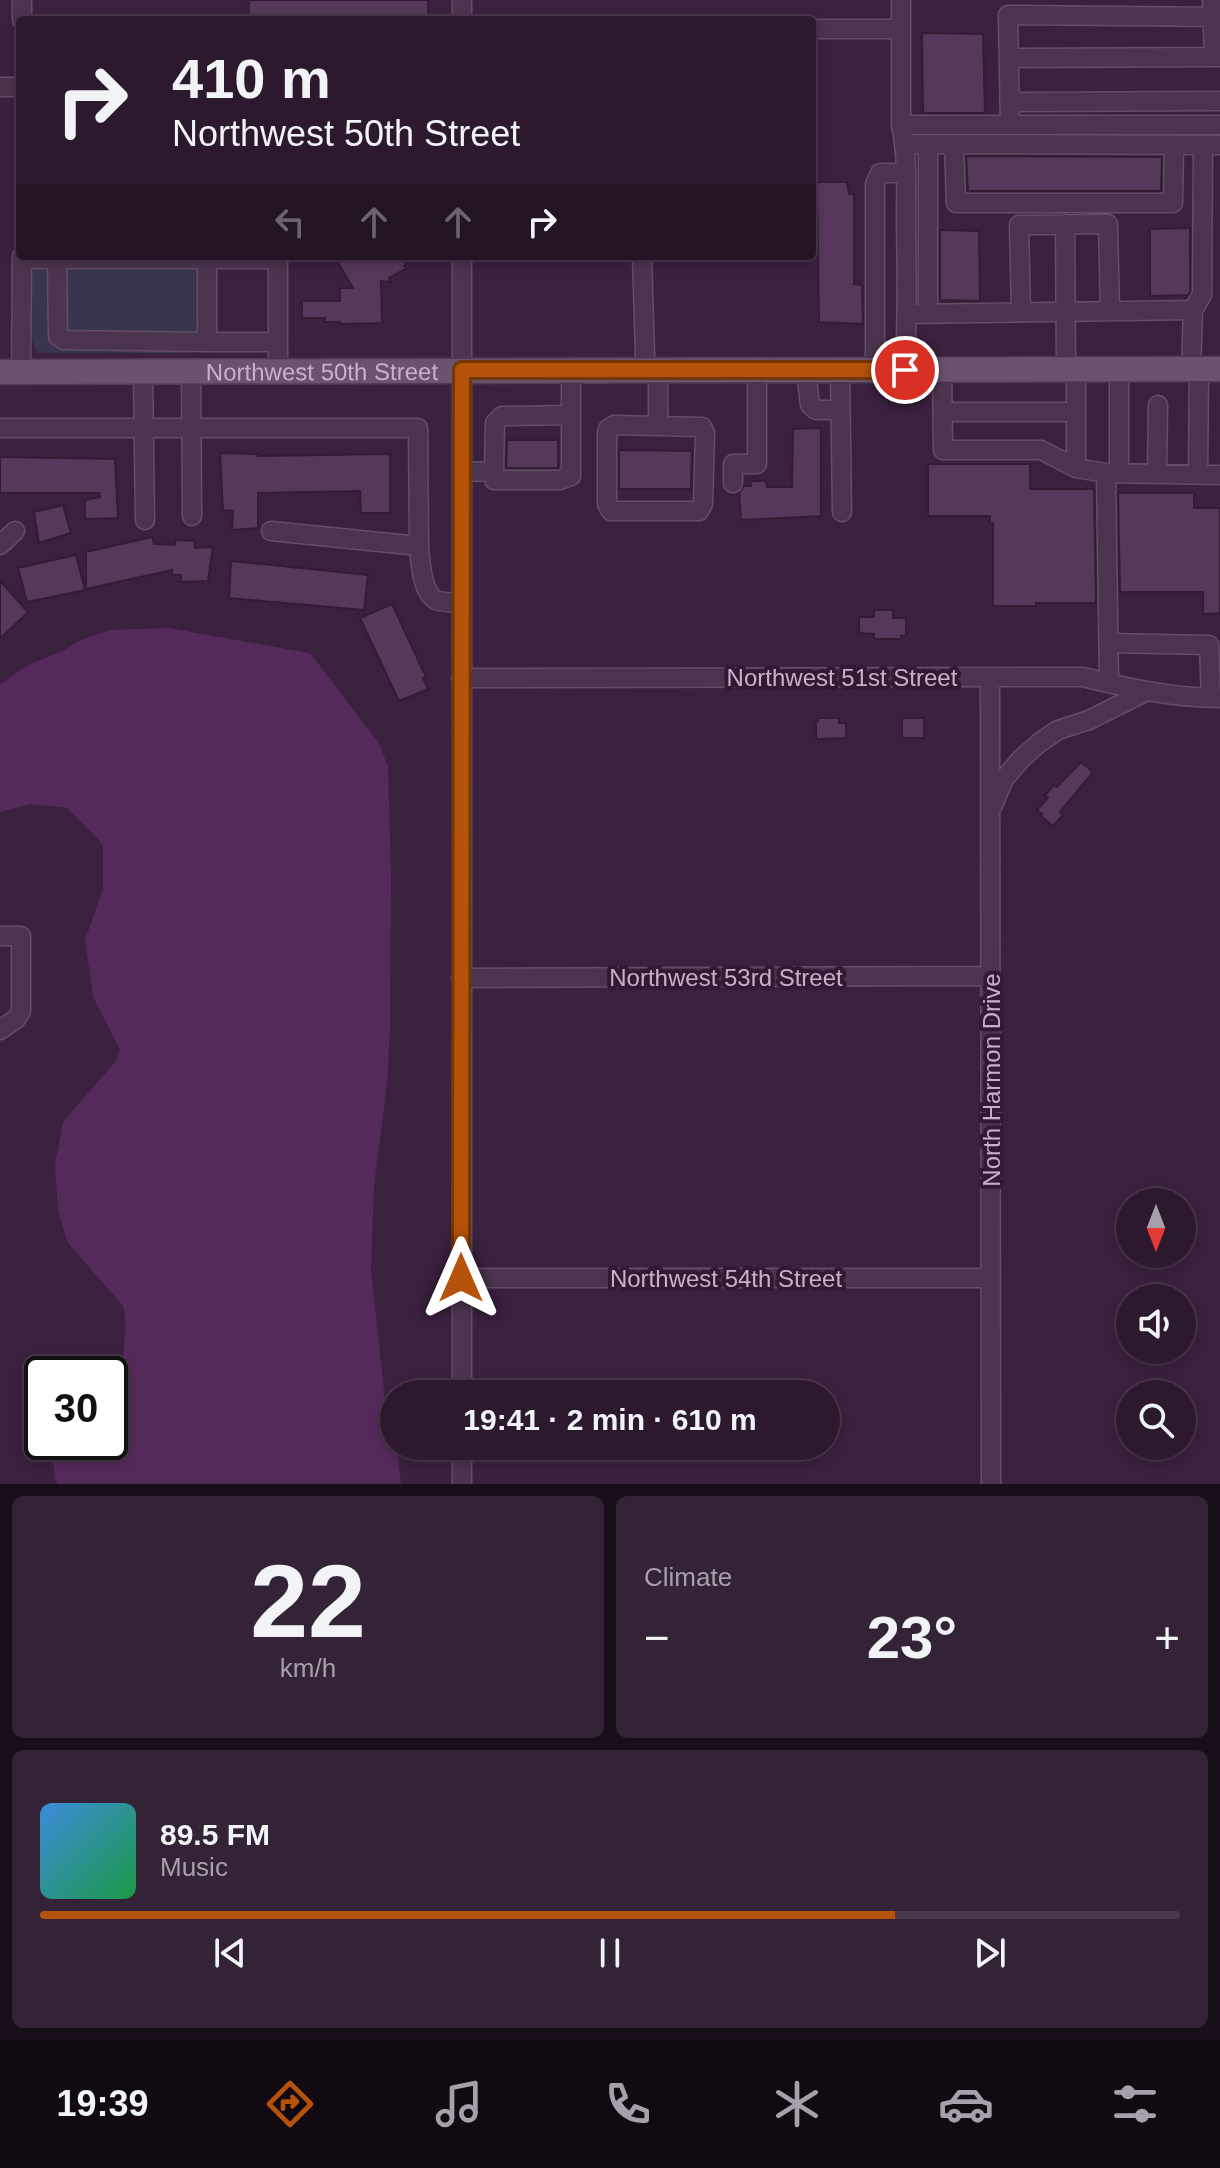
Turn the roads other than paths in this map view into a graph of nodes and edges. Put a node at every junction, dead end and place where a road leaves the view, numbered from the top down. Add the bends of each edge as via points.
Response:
1 (901, 0) edge
2 (1215, 11) edge
3 (816, 29) edge
4 (901, 29) junction
5 (1217, 57) edge
6 (1009, 58) junction
7 (1220, 101) edge
8 (1009, 102) junction
9 (901, 125) junction
10 (1010, 125) junction
11 (1220, 125) edge
12 (905, 144) junction
13 (928, 145) junction
14 (954, 145) junction
15 (1174, 145) junction
16 (1211, 145) edge
17 (906, 173) junction
18 (1065, 224) junction
19 (1211, 229) edge
20 (22, 260) edge
21 (57, 260) edge
22 (207, 260) edge
23 (278, 260) edge
24 (462, 260) edge
25 (642, 260) edge
26 (1193, 310) junction
27 (1110, 311) junction
28 (1021, 312) junction
29 (1066, 312) junction
30 (908, 314) junction
31 (928, 314) junction
32 (207, 342) junction
33 (278, 342) junction
34 (1119, 369) junction
35 (1204, 369) edge
36 (462, 370) junction
37 (571, 370) junction
38 (651, 370) junction
39 (757, 370) junction
40 (806, 370) junction
41 (840, 370) junction
42 (875, 370) junction
43 (905, 370) junction
44 (942, 370) junction
45 (1071, 370) junction
46 (11, 372) edge
47 (143, 372) junction
48 (191, 372) junction
49 (278, 372) junction
50 (1158, 405) dead end
51 (840, 410) junction
52 (943, 412) junction
53 (1076, 412) junction
54 (570, 415) junction
55 (658, 425) junction
56 (0, 428) edge
57 (144, 428) junction
58 (192, 428) junction
59 (1076, 468) junction
60 (462, 471) junction
61 (494, 472) junction
62 (1157, 472) junction
63 (1112, 473) junction
64 (1198, 473) junction
65 (1220, 475) edge
66 (733, 483) dead end
67 (842, 512) dead end
68 (192, 516) dead end
69 (145, 520) dead end
70 (15, 531) dead end
71 (271, 531) dead end
72 (0, 545) edge
73 (419, 546) junction
74 (462, 603) junction
75 (1109, 643) junction
76 (990, 677) junction
77 (461, 678) junction
78 (1109, 683) junction
79 (1145, 692) junction
80 (1216, 698) edge
81 (990, 811) junction
82 (0, 936) edge
83 (991, 976) junction
84 (461, 978) junction
85 (0, 1030) edge
86 (461, 1278) junction
87 (990, 1278) junction
88 (462, 1380) edge
89 (462, 1460) edge
90 (462, 1484) edge
91 (991, 1484) edge

1 - 4 street
2 - 5 street
2 - 6 street via 1008,15
3 - 4 street
4 - 9 street
5 - 6 street
6 - 8 street
7 - 8 street
8 - 10 street
9 - 10 street
9 - 12 street
10 - 11 street
12 - 13 street
12 - 17 street
13 - 14 street
13 - 31 street
14 - 15 street
14 - 15 street via 956,203 1173,203
15 - 16 street
16 - 19 street
17 - 30 street
17 - 42 street via 880,173 875,184
18 - 27 street via 1108,224
18 - 28 street via 1019,225
18 - 29 street
19 - 26 street via 1202,295
20 - 46 street
21 - 32 street via 58,336 64,340
22 - 32 street
23 - 33 street
24 - 36 street
25 - 38 street via 645,356
26 - 27 street
26 - 35 street
27 - 29 street
28 - 29 street
28 - 31 street
29 - 45 street
30 - 31 street
30 - 43 street
32 - 33 street
33 - 49 street
34 - 35 main road, Northwest 50th Street
34 - 45 main road, Northwest 50th Street
34 - 63 street
35 - 64 street
36 - 37 main road, Northwest 50th Street
36 - 49 main road, Northwest 50th Street
36 - 60 street
37 - 38 main road, Northwest 50th Street
37 - 54 street
38 - 39 main road, Northwest 50th Street
38 - 55 street
39 - 40 main road, Northwest 50th Street
39 - 66 street via 757,464 733,464
40 - 41 main road, Northwest 50th Street
40 - 51 street via 810,405
41 - 42 main road, Northwest 50th Street
41 - 51 street
42 - 43 main road, Northwest 50th Street
43 - 44 main road, Northwest 50th Street
44 - 45 main road, Northwest 50th Street
44 - 52 street
45 - 53 street
46 - 47 main road, Northwest 50th Street
47 - 48 main road, Northwest 50th Street
47 - 57 street
48 - 49 main road, Northwest 50th Street
48 - 58 street
50 - 62 street
51 - 67 street
52 - 53 street
52 - 59 street via 943,450 1041,450
53 - 59 street
54 - 61 street via 502,416 495,423
54 - 61 street via 571,476 494,480
55 - 55 street via 608,429 611,511 695,512 703,504 702,427
56 - 57 street
57 - 58 street
57 - 69 street
58 - 68 street
58 - 73 street via 418,428
59 - 63 street
60 - 61 street
60 - 74 street
62 - 63 street
62 - 64 street
63 - 75 street
64 - 65 street
70 - 72 street
71 - 73 street
73 - 74 street via 429,594 441,602
74 - 77 street
75 - 78 street
75 - 80 street via 1209,645
76 - 77 street, Northwest 51st Street
76 - 78 street, Northwest 51st Street via 1083,677
76 - 81 street, North Harmon Drive
77 - 84 street
78 - 79 street, Northwest 51st Street
79 - 80 street, Northwest 51st Street
79 - 81 street via 1039,743 1004,779
81 - 83 street, North Harmon Drive
82 - 85 street via 21,936 21,1011
83 - 84 street, Northwest 53rd Street
83 - 87 street, North Harmon Drive
84 - 86 street
86 - 87 street, Northwest 54th Street
86 - 88 street
87 - 91 street, North Harmon Drive
89 - 90 street

